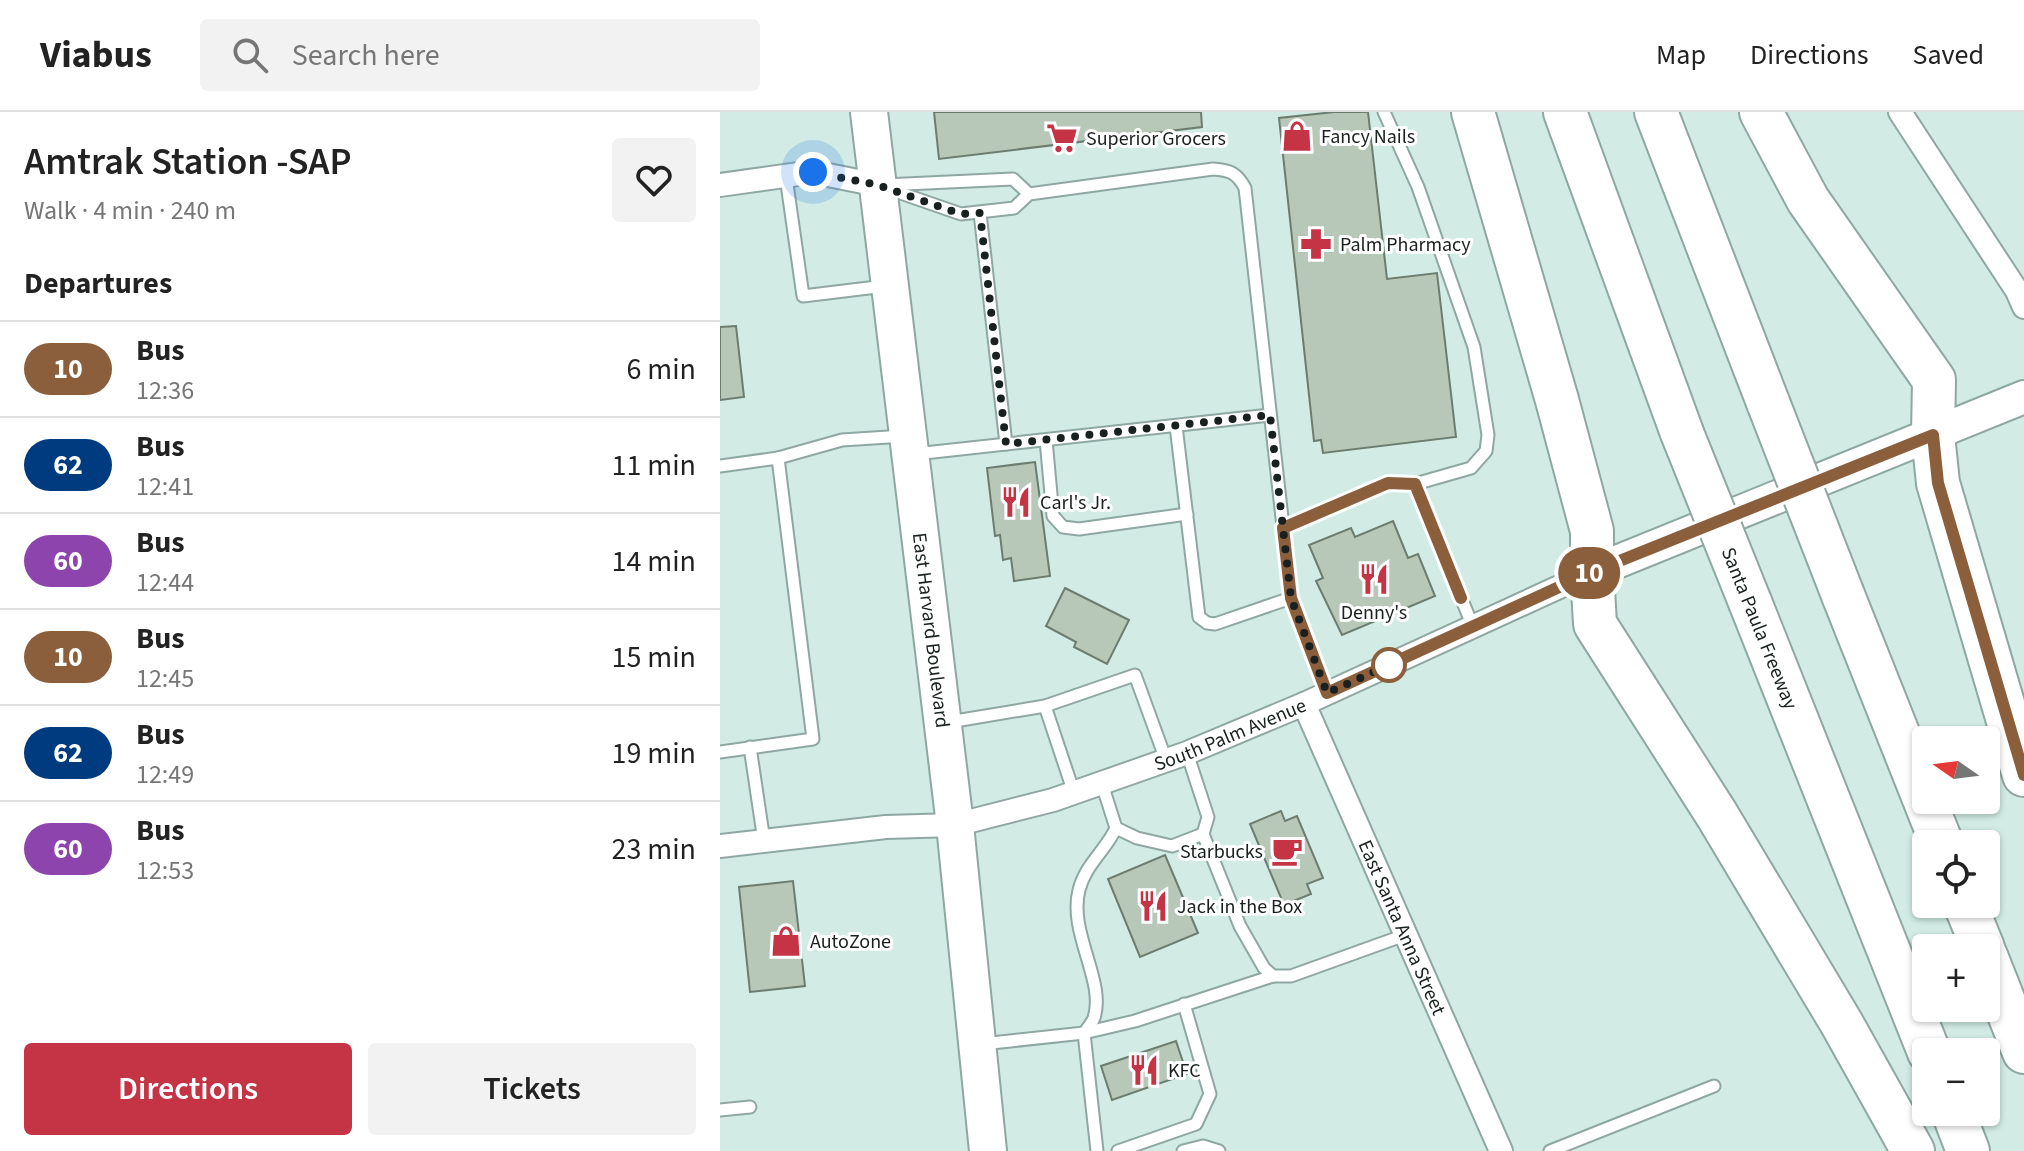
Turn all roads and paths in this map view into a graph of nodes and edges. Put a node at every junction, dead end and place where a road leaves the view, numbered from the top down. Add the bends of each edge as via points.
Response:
1 (869, 112) edge
2 (1384, 112) edge
3 (1473, 112) edge
4 (1565, 112) edge
5 (1656, 112) edge
6 (1761, 112) edge
7 (1900, 112) edge
8 (786, 177) junction
9 (720, 185) edge
10 (878, 185) junction
11 (1029, 194) junction
12 (980, 213) junction
13 (890, 286) junction
14 (2024, 307) edge
15 (2024, 397) edge
16 (1270, 415) junction
17 (1176, 426) junction
18 (1933, 435) junction
19 (1046, 440) junction
20 (1006, 444) junction
21 (909, 445) junction
22 (778, 458) junction
23 (720, 466) edge
24 (1415, 484) junction
25 (1187, 514) junction
26 (1283, 528) junction
27 (1592, 572) junction
28 (1291, 598) junction
29 (1473, 627) junction
30 (1327, 693) junction
31 (1304, 704) junction
32 (1045, 706) junction
33 (943, 723) junction
34 (750, 747) junction
35 (720, 752) edge
36 (1176, 756) junction
37 (2024, 775) edge
38 (1102, 784) junction
39 (1074, 793) junction
40 (955, 825) junction
41 (1116, 828) junction
42 (1936, 830) edge
43 (1203, 834) junction
44 (764, 841) junction
45 (720, 846) edge
46 (1405, 935) junction
47 (1273, 976) junction
48 (2000, 991) edge
49 (1184, 1004) junction
50 (1084, 1033) junction
51 (1923, 1038) edge
52 (978, 1044) junction
53 (2024, 1052) edge
54 (1714, 1086) dead end
55 (750, 1107) dead end
56 (720, 1110) edge
57 (1958, 1126) edge
58 (988, 1151) edge
59 (1097, 1151) edge
60 (1118, 1151) edge
61 (1183, 1151) edge
62 (1219, 1151) edge
63 (1501, 1151) edge
64 (1550, 1151) edge
65 (1913, 1151) edge
66 (1968, 1151) edge

1 - 10 main road, East Harvard Boulevard
2 - 24 lane via 1418,187 1474,347 1488,435 1486,451 1471,468
3 - 27 highway via 1592,531
4 - 51 highway, Santa Paula Freeway, bridge via 1682,433
5 - 42 highway, bridge
6 - 18 highway via 1808,200 1934,380
7 - 14 street
8 - 9 street
8 - 10 street via 813,172
8 - 13 lane via 803,296
10 - 11 lane via 1013,179
10 - 12 lane via 961,214
10 - 13 main road, East Harvard Boulevard
11 - 12 lane via 1014,208
11 - 16 lane via 1213,169 1239,176 1245,188
12 - 20 lane
13 - 21 main road, East Harvard Boulevard
15 - 18 street, South Palm Avenue
16 - 17 lane
16 - 26 lane
17 - 19 lane
17 - 25 lane
18 - 27 street, South Palm Avenue
18 - 37 highway via 1938,483
19 - 20 lane
19 - 25 lane via 1053,516 1063,527
20 - 21 lane
21 - 22 lane via 842,440
21 - 33 main road, East Harvard Boulevard
22 - 23 lane
22 - 34 lane via 813,739
24 - 26 lane via 1388,483
24 - 29 lane
25 - 28 lane via 1199,617 1215,624
26 - 28 lane
27 - 29 street, South Palm Avenue
27 - 65 highway via 1595,624 1741,854
28 - 30 lane
29 - 30 street, South Palm Avenue
30 - 31 street, South Palm Avenue
31 - 36 street, South Palm Avenue
31 - 46 street, East Santa Anna Street
32 - 33 lane
32 - 36 lane via 1135,675
32 - 39 lane
33 - 40 main road, East Harvard Boulevard
34 - 35 lane
34 - 44 lane
36 - 38 street, South Palm Avenue
36 - 43 lane via 1208,817
38 - 39 street, South Palm Avenue
38 - 41 lane
39 - 40 street, South Palm Avenue
40 - 44 street, South Palm Avenue
40 - 52 main road, East Harvard Boulevard
41 - 43 lane via 1172,846
41 - 50 lane via 1078,891 1081,942 1096,994 1094,1018
43 - 47 lane via 1240,926
44 - 45 street, South Palm Avenue
46 - 47 lane via 1291,976
46 - 63 street, East Santa Anna Street
47 - 49 lane
48 - 53 highway
49 - 50 lane
49 - 60 lane via 1210,1094 1196,1124
50 - 52 lane
50 - 59 lane
52 - 58 main road, East Harvard Boulevard
54 - 64 lane
55 - 56 lane
57 - 66 highway
61 - 62 lane via 1203,1146

